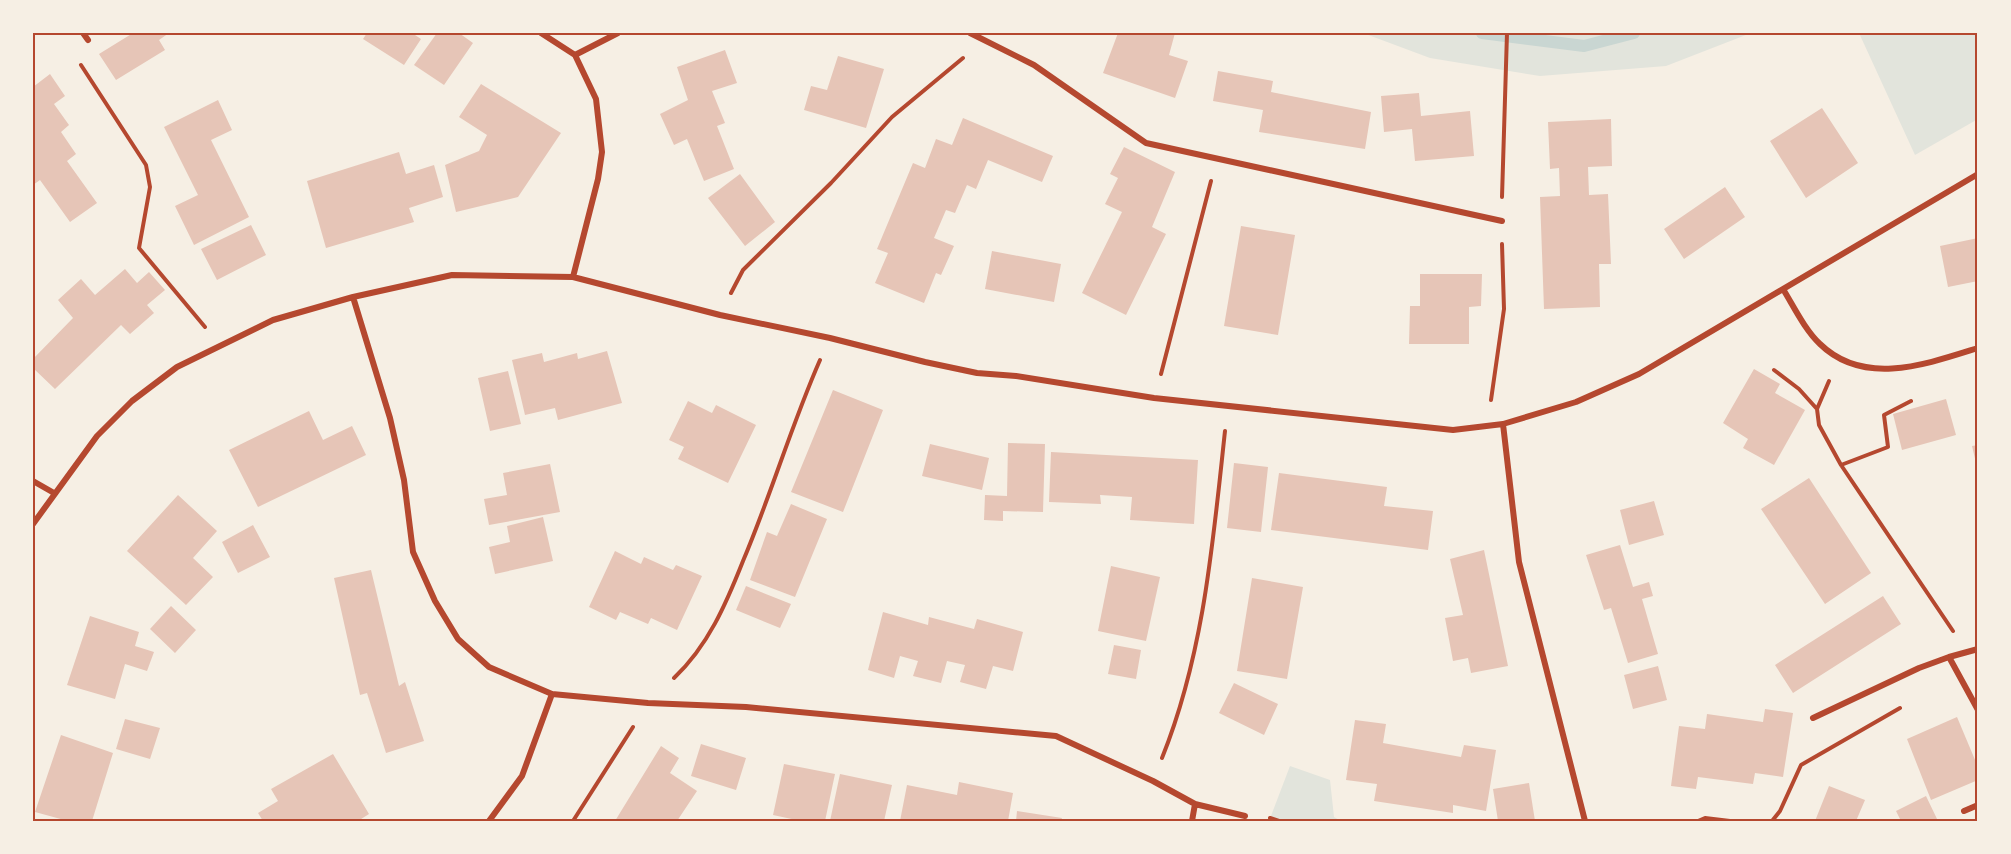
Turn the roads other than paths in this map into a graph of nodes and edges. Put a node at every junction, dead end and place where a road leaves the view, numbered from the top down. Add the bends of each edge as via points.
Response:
1 (83, 33) edge
2 (541, 33) edge
3 (618, 33) edge
4 (970, 33) edge
5 (88, 40) dead end
6 (575, 55) junction
7 (1978, 174) edge
8 (1502, 221) road end
9 (573, 277) junction
10 (1783, 290) junction
11 (353, 297) junction
12 (1978, 348) edge
13 (1503, 424) junction
14 (33, 481) edge
15 (54, 493) junction
16 (33, 524) edge
17 (1978, 649) edge
18 (1949, 657) junction
19 (552, 694) junction
20 (1978, 710) edge
21 (1813, 718) dead end
22 (1195, 804) junction
23 (1978, 805) edge
24 (1964, 811) dead end
25 (1245, 816) dead end
26 (489, 821) edge
27 (1192, 821) edge
28 (1585, 821) edge

1 - 5 street
2 - 6 street
3 - 6 street
4 - 8 street via 1034,64 1146,143
6 - 9 street via 596,99 602,152
7 - 10 street
9 - 11 street via 452,275
9 - 13 street via 977,373 1154,398 1453,430
10 - 12 street via 1818,343 1859,367 1917,368
10 - 13 street via 1639,374 1576,402
11 - 15 street via 273,320 177,367 132,401 97,436
11 - 19 street via 390,418 404,480 413,552 435,601 458,639 489,667
13 - 28 street via 1519,562
14 - 15 street
15 - 16 street
17 - 18 street
18 - 20 street
18 - 21 street
19 - 22 street via 746,707 1056,736
19 - 26 street via 522,776
22 - 25 street
22 - 27 street
23 - 24 street

